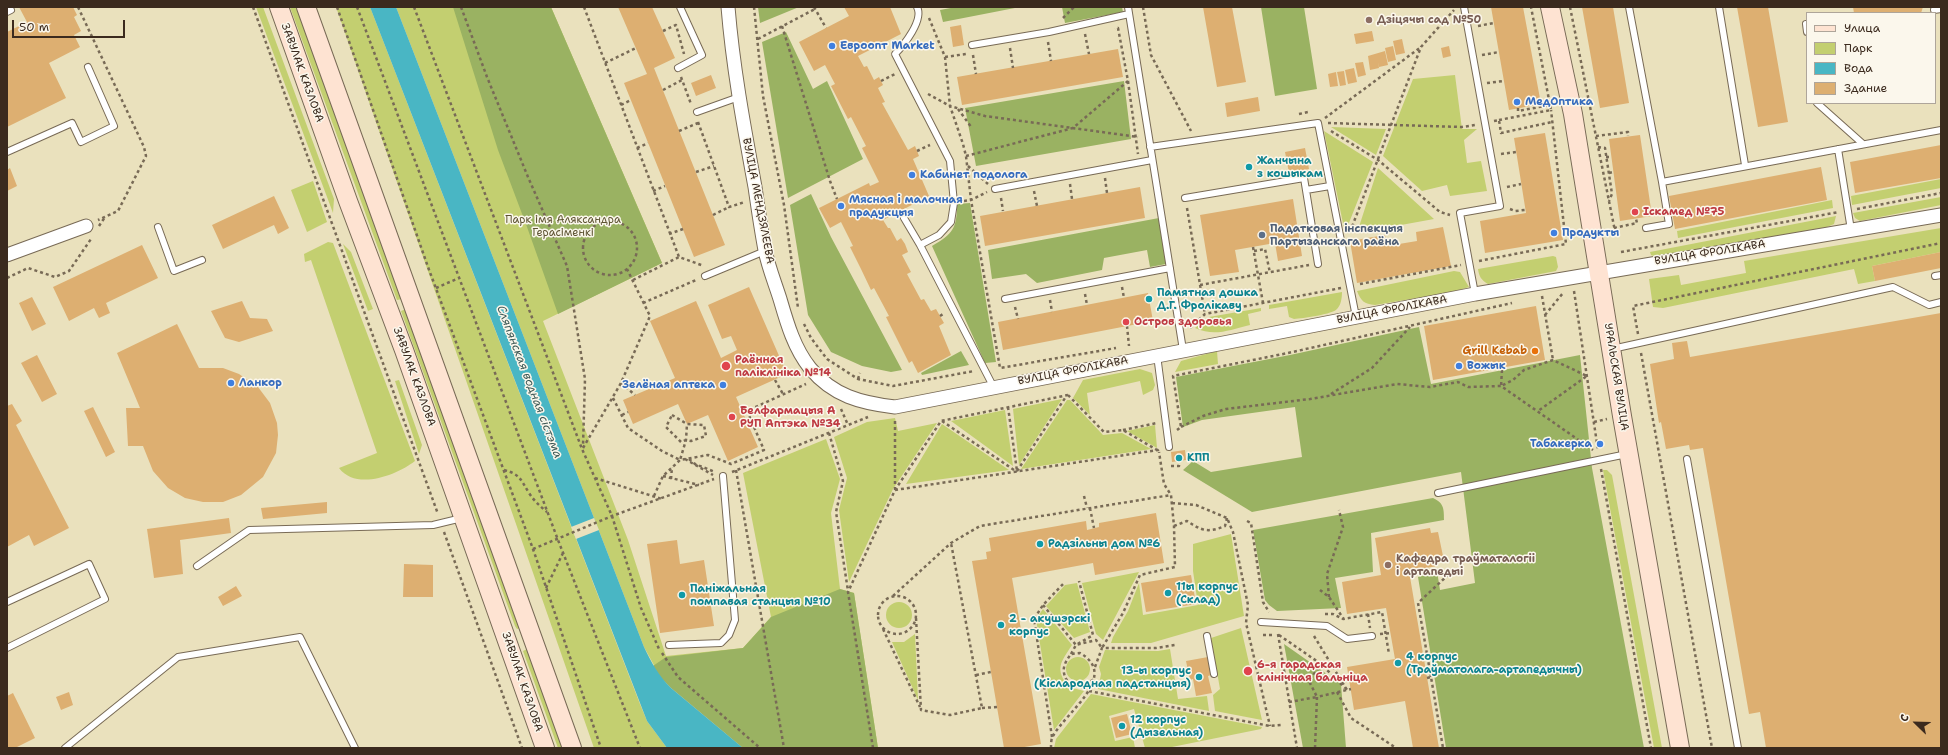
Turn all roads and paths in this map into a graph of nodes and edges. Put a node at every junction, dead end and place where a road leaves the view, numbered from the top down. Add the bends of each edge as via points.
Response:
1 (253, 7) edge
2 (279, 7) edge
3 (306, 7) edge
4 (336, 7) edge
5 (357, 7) edge
6 (414, 7) edge
7 (461, 7) edge
8 (584, 7) edge
9 (680, 7) edge
10 (728, 7) edge
11 (754, 7) edge
12 (917, 7) edge
13 (1128, 7) edge
14 (1143, 7) edge
15 (1457, 7) edge
16 (1464, 7) edge
17 (1531, 7) edge
18 (1550, 7) edge
19 (1570, 7) edge
20 (1629, 7) edge
21 (1719, 7) edge
22 (815, 8) edge
23 (926, 13) dead end
24 (1129, 14) junction
25 (1494, 23) dead end
26 (782, 26) junction
27 (1468, 27) junction
28 (826, 28) dead end
29 (1112, 29) dead end
30 (663, 31) dead end
31 (1092, 32) dead end
32 (1085, 34) junction
33 (1078, 35) dead end
34 (1055, 38) dead end
35 (758, 39) junction
36 (972, 45) dead end
37 (1017, 45) dead end
38 (1010, 46) junction
39 (1422, 47) junction
40 (636, 48) dead end
41 (1002, 48) dead end
42 (980, 51) dead end
43 (972, 52) junction
44 (1089, 54) dead end
45 (945, 57) junction
46 (1051, 61) dead end
47 (605, 64) junction
48 (88, 67) dead end
49 (678, 68) junction
50 (1013, 68) dead end
51 (976, 74) dead end
52 (682, 80) junction
53 (881, 81) dead end
54 (898, 81) dead end
55 (1128, 81) junction
56 (1500, 81) dead end
57 (1504, 81) dead end
58 (911, 85) junction
59 (663, 90) dead end
60 (739, 97) junction
61 (631, 100) dead end
62 (1818, 104) edge
63 (621, 105) junction
64 (1550, 105) junction
65 (950, 106) junction
66 (958, 108) junction
67 (1518, 108) dead end
68 (1551, 110) junction
69 (695, 112) junction
70 (1308, 112) dead end
71 (1499, 120) junction
72 (1552, 122) junction
73 (698, 123) junction
74 (1318, 123) junction
75 (1485, 123) junction
76 (1392, 124) junction
77 (972, 128) dead end
78 (1073, 128) junction
79 (1941, 130) edge
80 (680, 131) dead end
81 (1185, 134) dead end
82 (1135, 136) junction
83 (1596, 136) junction
84 (1628, 136) dead end
85 (1149, 138) junction
86 (648, 143) dead end
87 (1863, 144) junction
88 (1598, 146) junction
89 (637, 148) junction
90 (1150, 148) junction
91 (935, 149) dead end
92 (1838, 149) junction
93 (917, 151) dead end
94 (7, 152) edge
95 (1516, 152) dead end
96 (966, 156) junction
97 (1491, 156) junction
98 (1606, 157) junction
99 (1611, 157) dead end
100 (1152, 160) junction
101 (1378, 160) junction
102 (1139, 162) junction
103 (1745, 165) junction
104 (714, 166) junction
105 (967, 166) junction
106 (696, 172) dead end
107 (1613, 172) dead end
108 (1609, 173) junction
109 (1105, 178) dead end
110 (1662, 182) junction
111 (1070, 184) dead end
112 (666, 186) dead end
113 (1330, 186) junction
114 (995, 189) junction
115 (1306, 190) junction
116 (653, 191) junction
117 (1034, 191) dead end
118 (1107, 193) dead end
119 (1941, 193) edge
120 (757, 198) junction
121 (1001, 198) dead end
122 (1185, 198) joint
123 (837, 199) dead end
124 (971, 200) junction
125 (1072, 200) dead end
126 (1609, 202) junction
127 (1037, 206) dead end
128 (729, 207) junction
129 (1525, 210) dead end
130 (1515, 211) dead end
131 (1848, 211) junction
132 (1003, 212) dead end
133 (713, 214) dead end
134 (1941, 215) edge
135 (106, 216) dead end
136 (904, 218) dead end
137 (1461, 218) junction
138 (1559, 222) dead end
139 (1563, 222) junction
140 (1637, 224) dead end
141 (86, 226) dead end
142 (158, 227) dead end
143 (1614, 228) junction
144 (1646, 228) dead end
145 (683, 229) dead end
146 (1851, 231) junction
147 (669, 234) junction
148 (1616, 236) dead end
149 (1348, 238) dead end
150 (1941, 243) edge
151 (920, 245) junction
152 (1253, 247) dead end
153 (765, 251) junction
154 (1254, 251) junction
155 (1621, 252) dead end
156 (7, 254) edge
157 (679, 257) junction
158 (202, 260) dead end
159 (1469, 263) junction
160 (1318, 264) joint
161 (1170, 268) junction
162 (627, 269) junction
163 (717, 271) junction
164 (1599, 272) junction
165 (1270, 273) junction
166 (1258, 275) junction
167 (705, 276) joint
168 (7, 278) edge
169 (459, 278) junction
170 (633, 280) junction
171 (1121, 283) dead end
172 (1200, 285) junction
173 (1350, 286) junction
174 (436, 288) junction
175 (1085, 290) dead end
176 (1569, 290) dead end
177 (1557, 293) dead end
178 (1475, 294) junction
179 (1550, 295) dead end
180 (1050, 296) dead end
181 (1542, 296) junction
182 (1124, 298) dead end
183 (1535, 298) dead end
184 (1005, 299) joint
185 (1263, 302) junction
186 (1941, 302) edge
187 (643, 303) junction
188 (1513, 303) dead end
189 (1087, 305) dead end
190 (1052, 312) dead end
191 (799, 314) dead end
192 (943, 314) dead end
193 (1204, 314) junction
194 (1545, 315) junction
195 (940, 316) dead end
196 (1356, 317) junction
197 (1018, 318) dead end
198 (802, 320) dead end
199 (1127, 326) dead end
200 (1411, 326) junction
201 (1181, 337) junction
202 (1640, 344) junction
203 (1129, 346) dead end
204 (1118, 348) dead end
205 (1612, 349) junction
206 (1184, 350) junction
207 (1158, 355) junction
208 (1553, 360) junction
209 (1000, 368) junction
210 (984, 369) junction
211 (1502, 370) dead end
212 (860, 373) dead end
213 (1173, 376) dead end
214 (1587, 376) junction
215 (858, 379) junction
216 (775, 380) dead end
217 (621, 383) junction
218 (809, 383) dead end
219 (993, 386) junction
220 (1501, 386) junction
221 (783, 394) junction
222 (635, 395) dead end
223 (1068, 395) junction
224 (844, 396) joint
225 (1329, 396) junction
226 (613, 398) junction
227 (1008, 406) junction
228 (895, 407) junction
229 (1538, 411) junction
230 (628, 412) dead end
231 (622, 415) junction
232 (872, 415) dead end
233 (1658, 416) dead end
234 (1653, 417) junction
235 (941, 421) junction
236 (687, 424) junction
237 (1181, 427) dead end
238 (1123, 430) junction
239 (1157, 430) dead end
240 (829, 433) junction
241 (759, 439) junction
242 (686, 440) junction
243 (755, 440) dead end
244 (1158, 444) dead end
245 (1169, 447) dead end
246 (582, 449) junction
247 (1158, 450) junction
248 (1629, 454) junction
249 (1687, 458) dead end
250 (685, 459) junction
251 (689, 459) junction
252 (680, 460) junction
253 (1600, 460) junction
254 (1179, 461) dead end
255 (1171, 466) dead end
256 (672, 467) junction
257 (503, 469) junction
258 (736, 470) junction
259 (1017, 472) junction
260 (663, 476) junction
261 (722, 476) junction
262 (594, 477) junction
263 (671, 479) junction
264 (699, 485) junction
265 (895, 490) junction
266 (1438, 493) dead end
267 (1171, 495) junction
268 (654, 496) junction
269 (1084, 496) dead end
270 (662, 499) junction
271 (1172, 503) junction
272 (1088, 508) junction
273 (1339, 510) dead end
274 (548, 512) junction
275 (612, 516) junction
276 (464, 517) junction
277 (1227, 518) junction
278 (1247, 521) dead end
279 (442, 524) junction
280 (1174, 526) junction
281 (1094, 528) dead end
282 (558, 540) junction
283 (951, 544) junction
284 (533, 549) junction
285 (563, 553) junction
286 (197, 566) dead end
287 (1449, 574) dead end
288 (1079, 580) dead end
289 (1064, 583) dead end
290 (546, 588) junction
291 (1320, 590) dead end
292 (848, 592) junction
293 (893, 596) junction
294 (1329, 597) junction
295 (7, 602) edge
296 (1043, 606) junction
297 (1276, 614) dead end
298 (1319, 614) dead end
299 (916, 618) junction
300 (1343, 619) junction
301 (1261, 622) dead end
302 (881, 624) junction
303 (530, 632) junction
304 (1308, 633) dead end
305 (1391, 633) dead end
306 (1278, 634) junction
307 (1284, 634) dead end
308 (1386, 634) junction
309 (1263, 635) dead end
310 (1207, 636) dead end
311 (1372, 636) dead end
312 (508, 641) junction
313 (669, 645) dead end
314 (1076, 645) junction
315 (1175, 645) dead end
316 (7, 648) edge
317 (1102, 648) junction
318 (1071, 654) junction
319 (1389, 654) dead end
320 (1321, 664) junction
321 (1095, 667) junction
322 (991, 672) dead end
323 (1214, 674) dead end
324 (976, 675) junction
325 (1094, 678) junction
326 (1351, 689) dead end
327 (1347, 690) junction
328 (1089, 691) junction
329 (1337, 692) junction
330 (1317, 697) junction
331 (1289, 702) junction
332 (997, 707) dead end
333 (982, 708) junction
334 (921, 710) junction
335 (1281, 725) dead end
336 (1270, 726) junction
337 (1052, 737) junction
338 (65, 748) edge
339 (355, 748) edge
340 (522, 748) edge
341 (545, 748) edge
342 (572, 748) edge
343 (601, 748) edge
344 (640, 748) edge
345 (760, 748) edge
346 (784, 748) edge
347 (873, 748) edge
348 (1051, 748) edge
349 (1297, 748) edge
350 (1315, 748) edge
351 (1396, 748) edge
352 (1443, 748) edge
353 (1651, 748) edge
354 (1680, 748) edge
355 (1712, 748) edge
356 (1738, 748) edge

1 - 279 path
2 - 276 main road, ЗАВУЛАК КАЗЛОВА
3 - 303 main road, ЗАВУЛАК КАЗЛОВА
4 - 174 path
5 - 169 path
6 - 246 path
7 - 246 path via 522,163 567,266 585,379
8 - 47 path
9 - 49 lane via 702,55
10 - 60 street, ВУЛІЦА МЕНДЗЯЛЕЕВА
11 - 35 path
12 - 58 lane via 917,23 895,54
13 - 24 lane
14 - 81 path via 1151,55 1192,134
15 - 39 path
16 - 27 lane
17 - 64 path
18 - 164 main road, УРАЛЬСКАЯ ВУЛІЦА via 1573,114
19 - 83 path
20 - 110 lane
21 - 103 lane
22 - 26 path
22 - 28 path
23 - 45 path
24 - 36 lane via 1049,32
24 - 85 lane
25 - 27 path
26 - 35 path
26 - 123 path
27 - 75 lane
29 - 55 path via 1118,28
30 - 49 path via 676,25 684,55
31 - 32 path
32 - 33 path
32 - 44 path
34 - 46 path via 1048,40
35 - 191 path via 763,96 784,204
37 - 38 path
38 - 41 path
38 - 50 path
39 - 74 path
39 - 76 path
40 - 47 path
42 - 43 path
43 - 45 path
43 - 51 path
45 - 65 path
47 - 63 path
48 - 94 lane via 114,126 80,142 72,123
49 - 52 path
52 - 59 path
52 - 69 path
53 - 54 path via 894,74
55 - 78 path
55 - 82 path
56 - 57 path
58 - 65 path
58 - 151 lane via 950,161 954,203 951,222 939,235
60 - 69 lane
60 - 120 street, ВУЛІЦА МЕНДЗЯЛЕЕВА
61 - 63 path
62 - 87 lane
63 - 89 path
64 - 67 path via 1518,111
64 - 68 path
65 - 66 path
65 - 96 path
66 - 77 path
66 - 78 path via 985,116
68 - 71 path
68 - 72 path
69 - 73 path
70 - 74 path
71 - 72 path via 1501,133
71 - 75 path
72 - 139 path
73 - 80 path
73 - 104 path
74 - 76 path
74 - 90 lane
74 - 101 path
74 - 113 lane
75 - 76 path via 1462,127
75 - 97 lane
76 - 101 path
78 - 82 path
78 - 96 path
79 - 87 lane
82 - 85 path
82 - 102 path
83 - 84 path via 1628,132
83 - 88 path
85 - 90 lane
86 - 89 path
87 - 92 lane
88 - 98 path via 1605,148
88 - 126 path
89 - 116 path
90 - 100 lane
91 - 93 path via 933,144
92 - 103 lane
92 - 131 lane
95 - 97 path
96 - 105 path
97 - 137 lane via 1500,206 1460,213
98 - 99 path
98 - 108 path
100 - 102 lane
100 - 161 lane
101 - 137 path via 1440,212
101 - 149 path
102 - 114 lane
103 - 110 lane
104 - 106 path
104 - 128 path
105 - 114 path
105 - 124 path
107 - 108 path
108 - 126 path via 1612,194
109 - 118 path
110 - 144 lane via 1669,224
111 - 125 path
112 - 116 path
113 - 115 lane
113 - 173 lane
114 - 124 path
115 - 122 lane via 1304,178
115 - 160 lane
116 - 147 path
117 - 127 path
119 - 131 path
120 - 128 path
120 - 153 street, ВУЛІЦА МЕНДЗЯЛЕЕВА
121 - 132 path
122 - 172 path
124 - 209 path
126 - 143 path
128 - 133 path
129 - 130 path
131 - 146 lane
131 - 155 path
134 - 146 street, ВУЛІЦА ФРОЛІКАВА
135 - 168 path via 69,271 55,276 28,268
136 - 151 lane
137 - 159 lane
138 - 139 path
139 - 159 path via 1566,244
140 - 143 path
141 - 156 street
142 - 158 lane via 174,271
143 - 148 path
145 - 147 path
146 - 164 street, ВУЛІЦА ФРОЛІКАВА
147 - 157 path
150 - 202 path via 1633,306
151 - 210 lane
152 - 154 path
153 - 163 lane
153 - 224 street, ВУЛІЦА МЕНДЗЯЛЕЕВА via 796,347 823,382
154 - 165 path via 1265,249
154 - 166 path
157 - 163 path
157 - 170 path
159 - 173 path
159 - 178 lane
160 - 165 path
161 - 184 lane
161 - 201 lane
162 - 162 path via 620,274 603,275 596,272 585,259 583,246 586,234 607,221 620,224 630,231 635,238 637,250 633,263
162 - 170 path
163 - 167 lane
164 - 178 street, ВУЛІЦА ФРОЛІКАВА
164 - 205 main road, УРАЛЬСКАЯ ВУЛІЦА
165 - 166 path
166 - 172 path
166 - 185 path
167 - 187 path
169 - 174 path
169 - 274 path
170 - 187 path
171 - 182 path
172 - 193 path
173 - 185 path
173 - 196 lane
174 - 257 path
175 - 189 path
176 - 214 path via 1574,289
177 - 194 path via 1564,291
178 - 196 street, ВУЛІЦА ФРОЛІКАВА
179 - 181 path
180 - 190 path
181 - 183 path
181 - 194 path
184 - 197 path via 1009,304 1015,303
185 - 193 path
186 - 202 lane via 1929,305 1893,287
187 - 217 path via 650,316
188 - 200 path
192 - 195 path
193 - 201 path
194 - 208 path
196 - 206 street, ВУЛІЦА ФРОЛІКАВА
198 - 215 path via 810,338 827,360
199 - 203 path
200 - 213 path
200 - 225 path via 1372,368
201 - 206 lane
202 - 205 lane
202 - 234 path
204 - 209 path
205 - 248 main road, УРАЛЬСКАЯ ВУЛІЦА
206 - 207 street, ВУЛІЦА ФРОЛІКАВА
207 - 219 street, ВУЛІЦА ФРОЛІКАВА
207 - 245 lane
208 - 214 path
208 - 220 path via 1524,370
209 - 210 path
210 - 215 path via 893,386
210 - 219 lane
211 - 220 path
212 - 215 path
214 - 229 path
214 - 229 path via 1599,454
216 - 221 path
217 - 222 path
217 - 226 path
218 - 221 path
219 - 228 street, ВУЛІЦА ФРОЛІКАВА
220 - 225 path via 1468,387 1458,382 1430,387 1397,384
220 - 229 path
221 - 241 path via 746,411
223 - 227 path
223 - 238 path via 1104,432
223 - 259 path
224 - 228 street, ВУЛІЦА ФРОЛІКАВА
225 - 237 path via 1226,409 1203,416
226 - 231 path
226 - 246 path
227 - 235 path
227 - 259 path
228 - 265 path
230 - 231 path
231 - 252 path via 628,428
232 - 240 path
233 - 234 path
234 - 355 path
235 - 259 path
235 - 265 path
236 - 242 path
236 - 242 path via 704,425 706,436 691,442
236 - 242 path via 672,415 666,427 681,442
238 - 239 path via 1157,423
238 - 247 path
240 - 258 path
240 - 292 path via 843,481 836,512
241 - 243 path
241 - 251 path via 764,450 730,464 708,455
242 - 252 path
244 - 247 path
246 - 262 path
247 - 259 path
247 - 267 path via 1164,484
248 - 253 lane
248 - 354 main road, УРАЛЬСКАЯ ВУЛІЦА
249 - 356 lane
250 - 251 path
250 - 252 path
250 - 264 path via 719,477
251 - 261 path
252 - 256 path
253 - 266 lane
253 - 353 path
254 - 255 path via 1179,466
256 - 260 path
256 - 263 path
257 - 274 path via 513,472 522,479 536,502
257 - 284 path
258 - 261 path
258 - 346 path
259 - 265 path
260 - 263 path
260 - 268 path
261 - 313 lane via 735,620 729,634 721,643
262 - 268 path
262 - 275 path
263 - 264 path
264 - 270 path
265 - 292 path
267 - 271 path
267 - 272 path
268 - 270 path
269 - 272 path
270 - 275 path
271 - 277 path via 1196,505
271 - 280 path
272 - 281 path
272 - 283 path via 980,526
273 - 294 path via 1343,527 1327,574
274 - 282 path
275 - 282 path
275 - 345 path via 641,608 656,646 678,677
276 - 279 lane
276 - 312 main road, ЗАВУЛАК КАЗЛОВА
277 - 280 path via 1224,526 1214,530 1200,529 1187,521
277 - 336 path via 1233,532 1248,606 1246,623
278 - 297 path via 1251,523 1263,602 1269,613
279 - 286 lane via 249,530
279 - 340 path
280 - 317 path via 1175,567 1140,575 1123,613
282 - 284 path
282 - 285 path
283 - 293 path
283 - 324 path
284 - 290 path
285 - 290 path
285 - 344 path
287 - 352 path via 1418,603
288 - 314 path via 1093,635
289 - 296 path
290 - 343 path
291 - 294 path
292 - 347 path
293 - 299 path via 911,600 917,612
293 - 302 path via 880,607
294 - 300 path
295 - 316 lane via 89,564 105,598
296 - 314 path
296 - 337 path via 1034,618
298 - 300 path via 1333,614
299 - 302 path via 910,629 898,634 885,630
299 - 334 path
300 - 308 path via 1382,612
301 - 311 lane via 1327,626 1347,639
302 - 334 path
303 - 312 main road
303 - 342 main road, ЗАВУЛАК КАЗЛОВА
304 - 327 path via 1314,636
305 - 308 path
306 - 307 path
306 - 309 path
306 - 320 path
306 - 331 path
308 - 319 path
310 - 323 lane
312 - 341 main road, ЗАВУЛАК КАЗЛОВА
314 - 317 path via 1096,640
314 - 318 path
315 - 317 path via 1156,648
317 - 321 path
318 - 321 path via 1080,653
318 - 325 path via 1063,665 1063,672 1070,685 1086,685
320 - 327 path
320 - 330 path via 1309,680
321 - 325 path
322 - 324 path
324 - 333 path
325 - 328 path
326 - 327 path
327 - 329 path
328 - 336 path
328 - 337 path
329 - 330 path
329 - 351 path via 1351,718
330 - 331 path
330 - 350 path
331 - 349 path
332 - 333 path
333 - 334 path via 950,715
335 - 336 path
337 - 348 path
338 - 339 lane via 178,657 300,638

